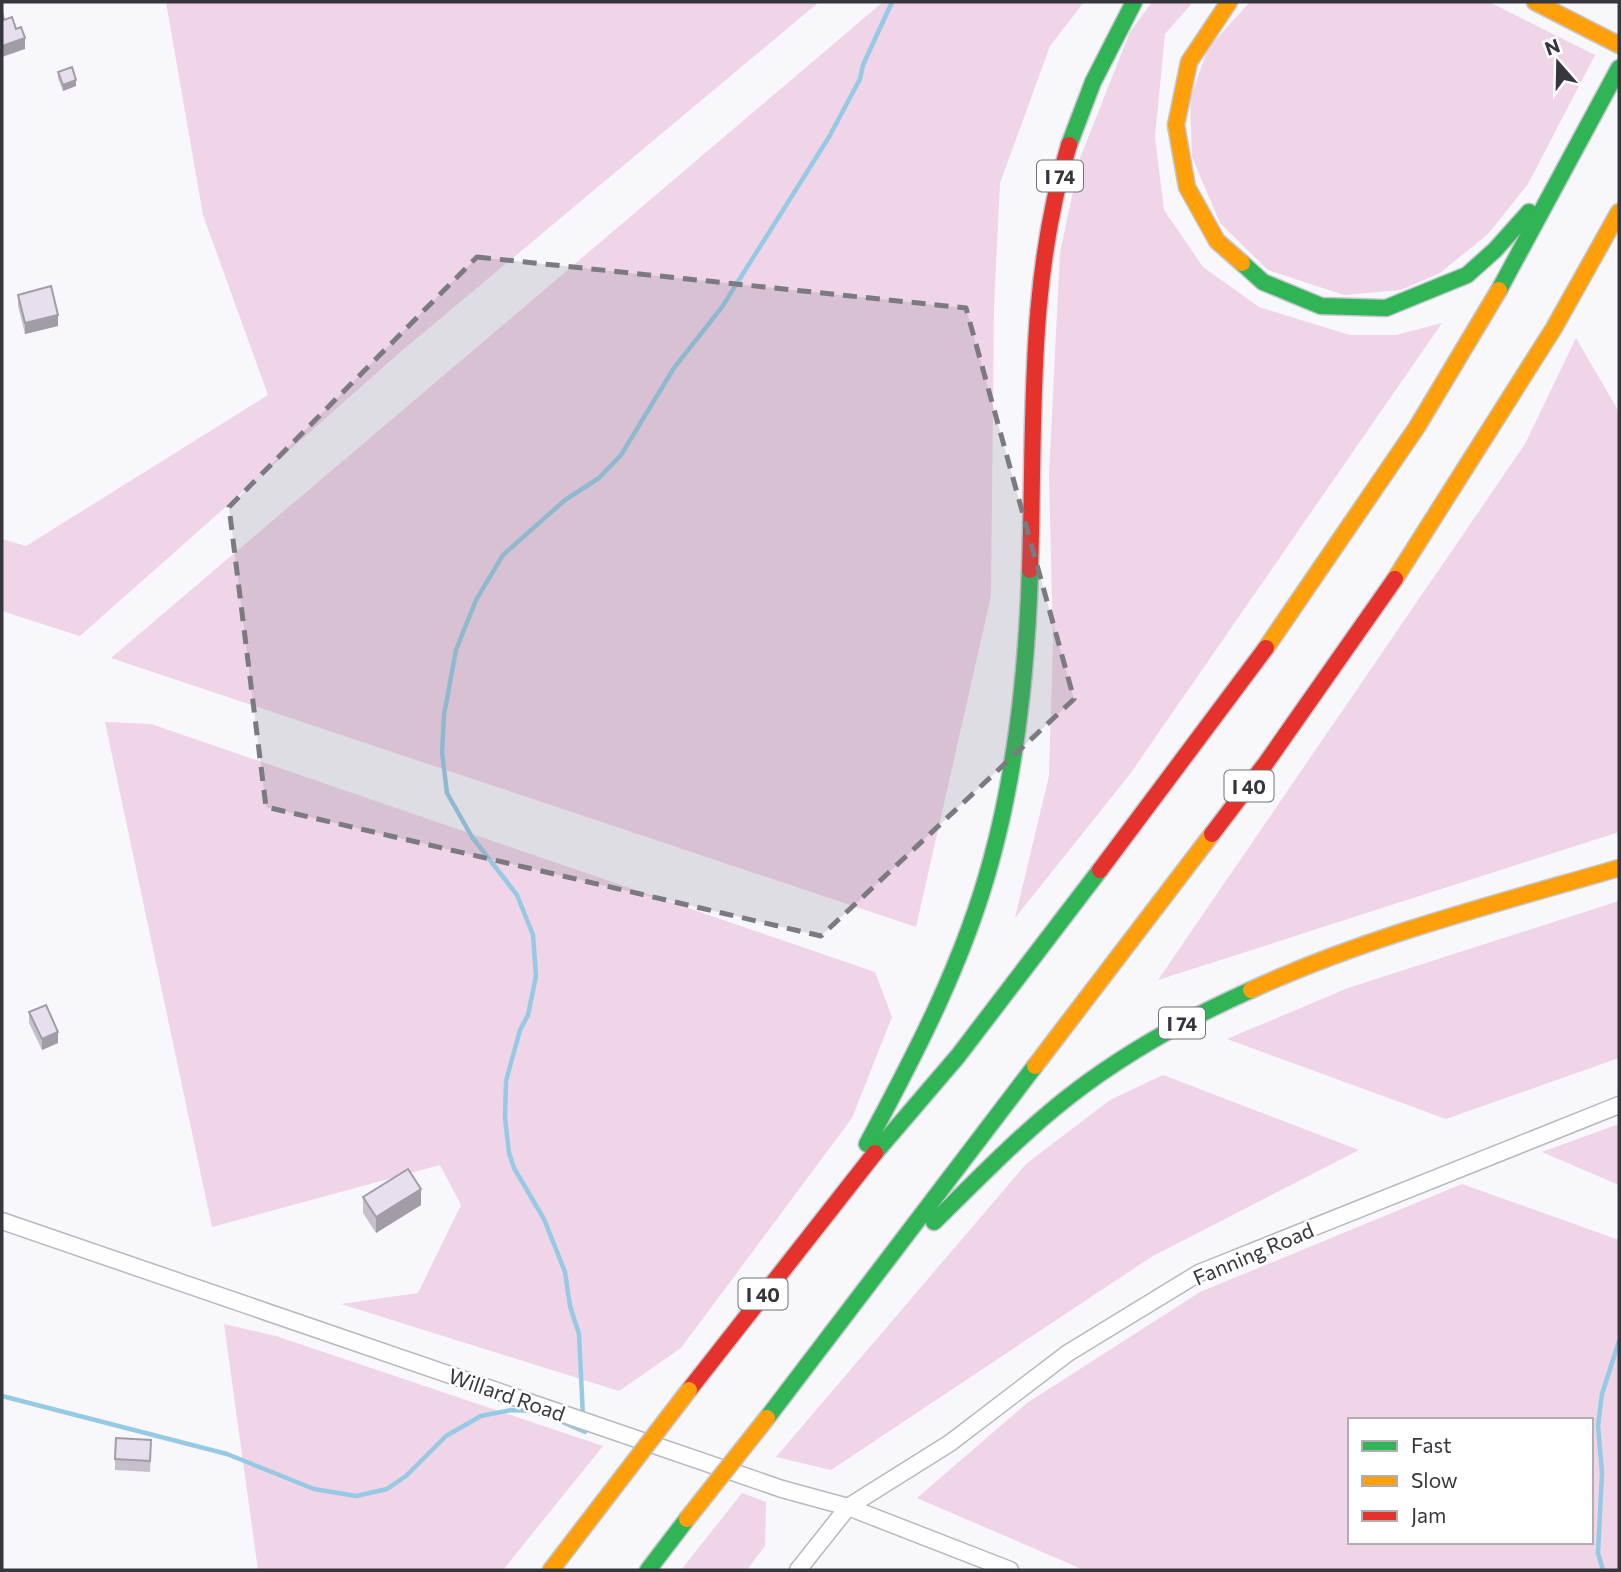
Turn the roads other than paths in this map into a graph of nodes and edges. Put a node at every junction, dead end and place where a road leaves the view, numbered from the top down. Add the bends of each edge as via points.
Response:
1 (1134, 2) edge
2 (1229, 2) edge
3 (1535, 2) edge
4 (1619, 45) edge
5 (1619, 68) edge
6 (1563, 173) junction
7 (1619, 212) edge
8 (1619, 868) edge
9 (1619, 1105) edge
10 (837, 1198) junction
11 (2, 1221) edge
12 (835, 1330) junction
13 (848, 1507) junction
14 (551, 1570) edge
15 (648, 1570) edge
16 (798, 1570) edge
17 (1010, 1570) edge

1 - 10 highway, I 74 via 1075,128 1049,224 1036,364 1025,657 1002,820 952,975 900,1084
2 - 6 highway via 1207,30 1185,76 1179,103 1180,154 1206,229 1246,273 1267,286 1328,309 1388,308 1437,292 1477,268
3 - 4 highway
5 - 6 highway, I 40
6 - 10 highway, I 40 via 1467,346 1292,612 958,1056
7 - 12 highway, I 40 via 1555,328 1363,627 1266,763
8 - 12 highway, I 74 via 1366,942 1282,973 1148,1042 1032,1127 931,1226
9 - 13 street, Fanning Road via 1199,1273 1068,1353 950,1443
10 - 14 highway, I 40, bridge
11 - 13 street, Willard Road via 768,1485
12 - 15 highway, I 40, bridge
13 - 16 street, Fanning Road
13 - 17 street, Willard Road

